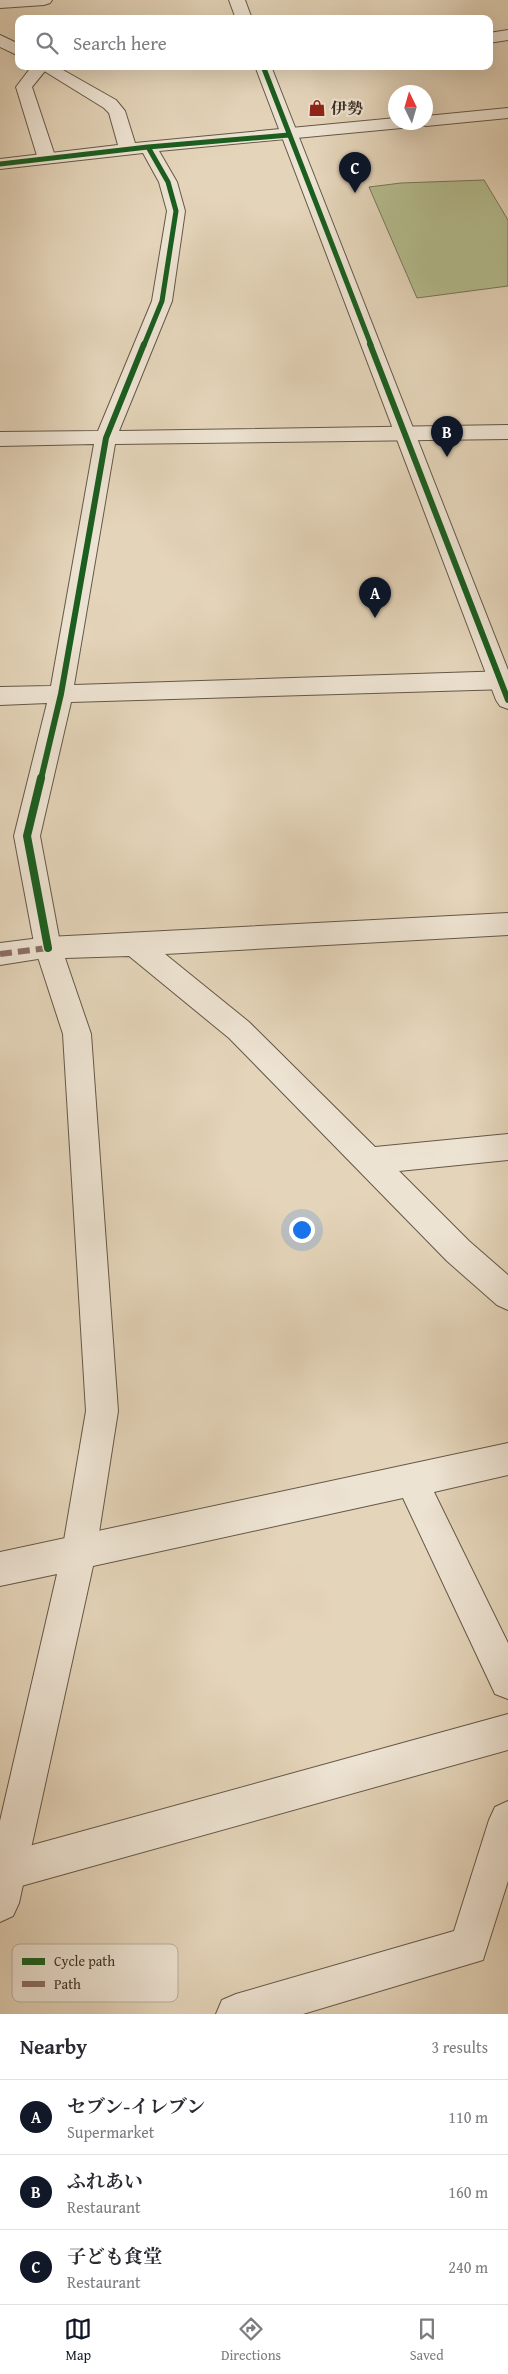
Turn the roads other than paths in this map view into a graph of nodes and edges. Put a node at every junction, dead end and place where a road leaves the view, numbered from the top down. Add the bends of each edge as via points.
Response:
1 (44, 0) edge
2 (237, 0) edge
3 (0, 3) edge
4 (243, 15) edge
5 (508, 35) edge
6 (493, 37) edge
7 (0, 40) edge
8 (15, 49) edge
9 (39, 70) edge
10 (49, 70) edge
11 (265, 70) edge
12 (508, 113) edge
13 (433, 120) edge
14 (388, 125) edge
15 (289, 135) junction
16 (148, 147) junction
17 (128, 149) junction
18 (47, 159) junction
19 (0, 164) edge
20 (508, 432) edge
21 (405, 434) junction
22 (106, 438) junction
23 (0, 439) edge
24 (505, 687) edge
25 (61, 694) junction
26 (0, 696) edge
27 (508, 924) edge
28 (134, 945) junction
29 (48, 948) junction
30 (0, 954) edge
31 (508, 1146) edge
32 (368, 1161) junction
33 (508, 1295) edge
34 (508, 1459) edge
35 (412, 1482) junction
36 (79, 1552) junction
37 (0, 1569) edge
38 (508, 1681) edge
39 (508, 1732) edge
40 (508, 1820) edge
41 (4, 1887) edge
42 (236, 2014) edge

1 - 3 street
2 - 4 street
5 - 6 street
7 - 8 street
9 - 18 street via 24,87
10 - 17 street via 117,111
11 - 15 street
12 - 13 street
14 - 15 street
15 - 16 street
15 - 21 street
16 - 17 street
16 - 22 street via 168,182 176,211 162,301
17 - 18 street
18 - 19 street
20 - 21 street
21 - 22 street
21 - 24 street
22 - 23 street
22 - 25 street
24 - 25 street
25 - 26 street
25 - 29 street via 27,836
27 - 28 street
28 - 29 street
28 - 32 street via 239,1030
29 - 30 street
29 - 36 street via 77,1034 102,1411
31 - 32 street
32 - 33 street via 458,1251
34 - 35 street
35 - 36 street
35 - 38 street
36 - 37 street
36 - 41 street
39 - 41 street
40 - 42 street via 469,1946

